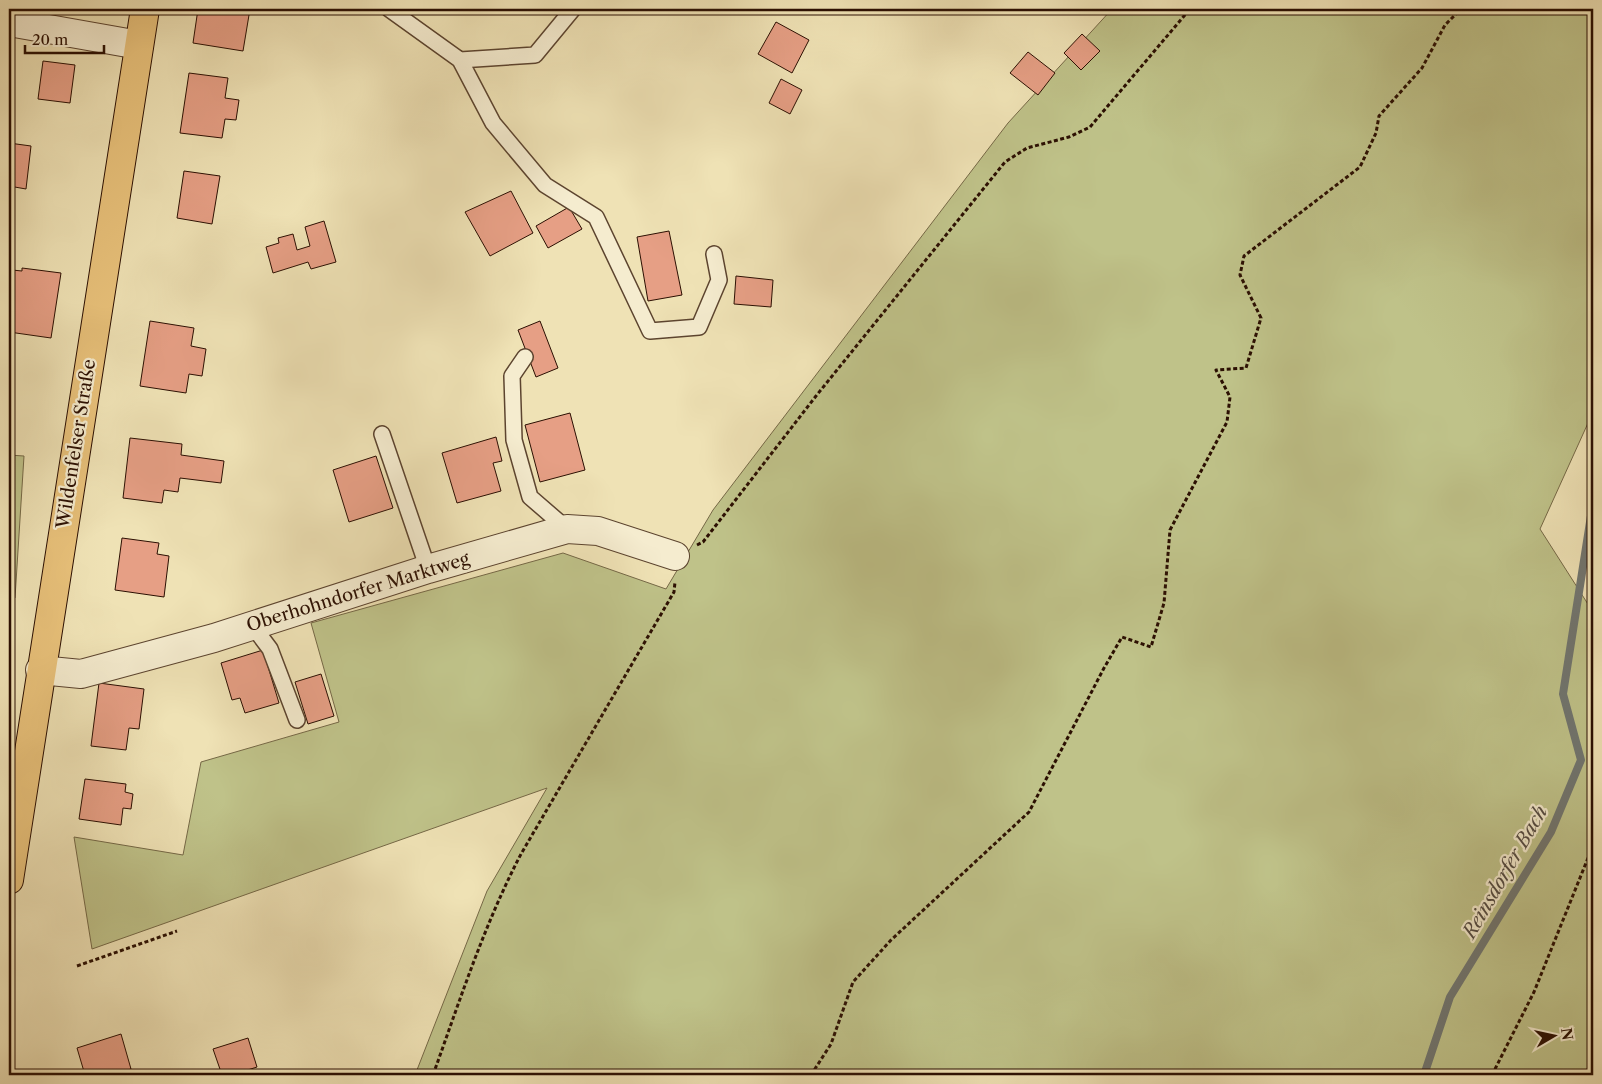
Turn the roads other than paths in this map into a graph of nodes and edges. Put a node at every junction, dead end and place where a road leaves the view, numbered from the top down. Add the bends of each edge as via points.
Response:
1 (146, 9) edge
2 (389, 9) edge
3 (573, 9) edge
4 (9, 22) edge
5 (139, 45) junction
6 (460, 60) junction
7 (714, 254) dead end
8 (525, 357) dead end
9 (382, 434) dead end
10 (567, 529) junction
11 (675, 556) dead end
12 (428, 568) junction
13 (252, 625) junction
14 (40, 670) junction
15 (297, 720) dead end
16 (9, 880) edge

1 - 5 main road, Wildenfelser Straße
2 - 6 lane
3 - 6 lane via 535,55
4 - 5 street
5 - 14 main road, Wildenfelser Straße
6 - 7 lane via 493,123 545,185 596,217 650,331 699,327 719,280
8 - 10 lane via 512,376 514,440 530,497
9 - 12 lane
10 - 11 street, Oberhohndorfer Marktweg via 598,531
10 - 12 street, Oberhohndorfer Marktweg
12 - 13 street, Oberhohndorfer Marktweg
13 - 14 street, Oberhohndorfer Marktweg via 81,674
13 - 15 lane via 270,649
14 - 16 main road, Wildenfelser Straße

